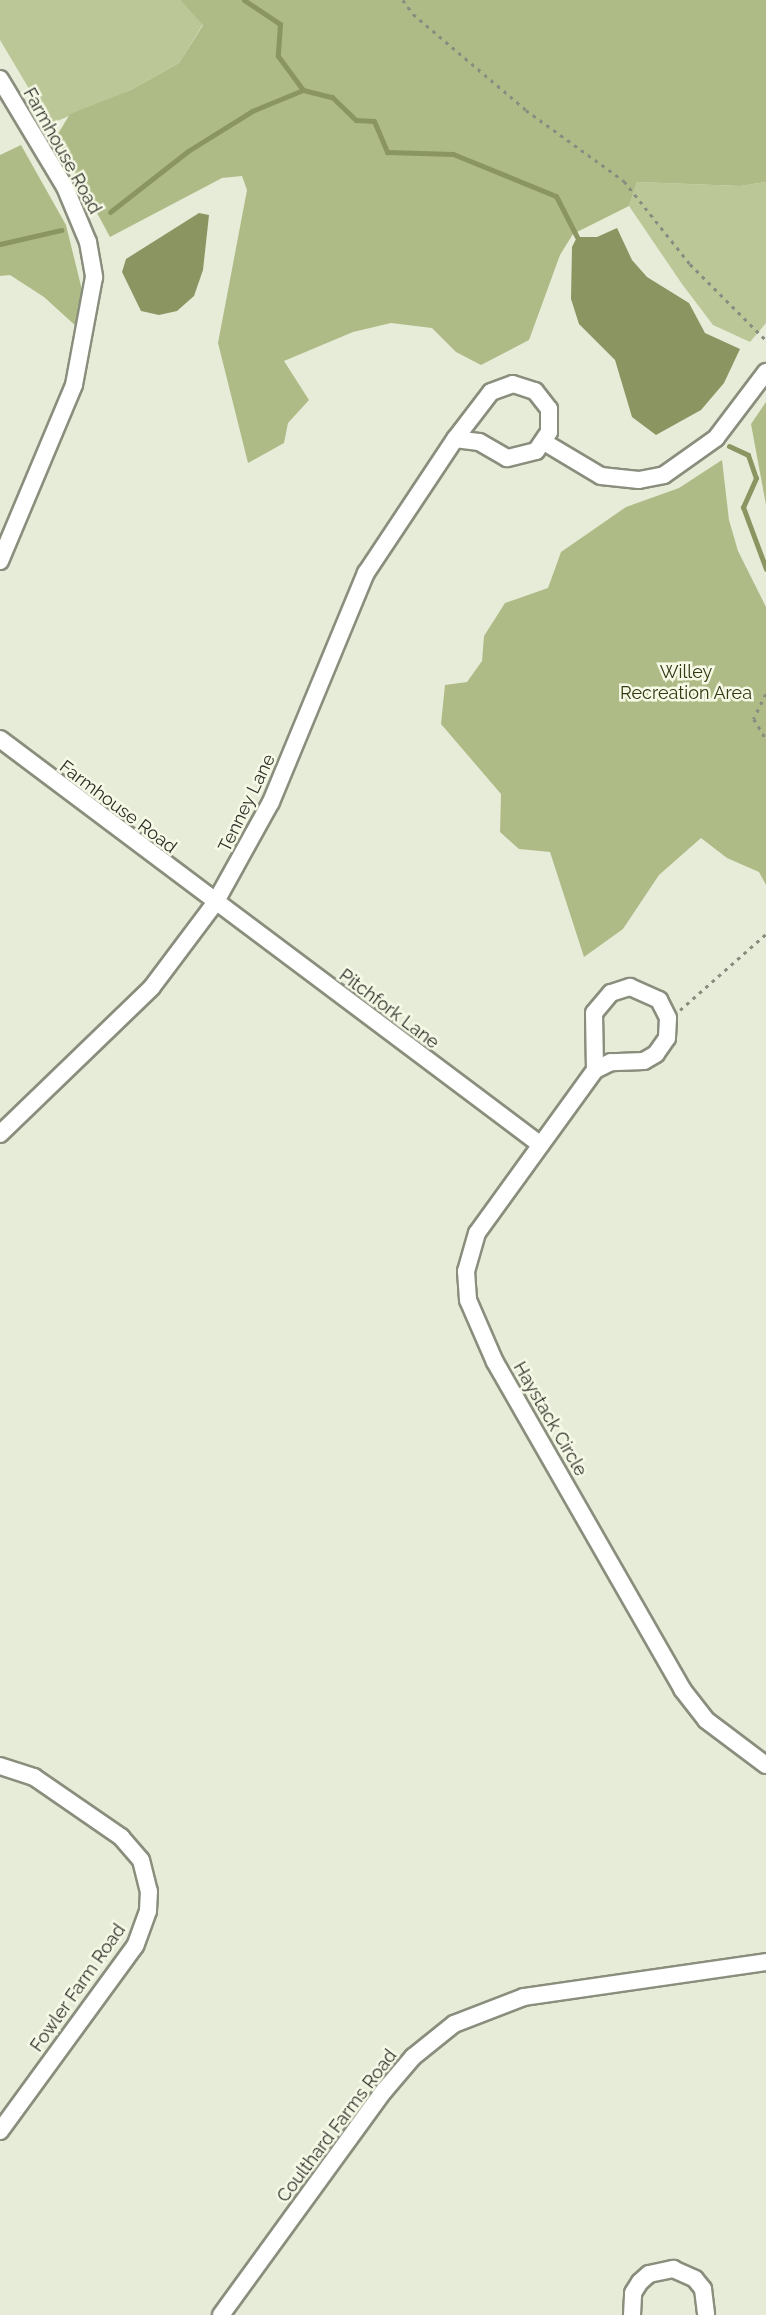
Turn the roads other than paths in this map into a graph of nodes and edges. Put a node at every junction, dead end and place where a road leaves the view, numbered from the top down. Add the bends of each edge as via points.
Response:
1 (0, 79) edge
2 (766, 372) edge
3 (455, 439) junction
4 (544, 442) junction
5 (0, 561) edge
6 (0, 739) edge
7 (215, 903) junction
8 (596, 1070) junction
9 (0, 1134) edge
10 (541, 1145) junction
11 (766, 1765) edge
12 (0, 1766) edge
13 (766, 1962) edge
14 (0, 2131) edge
15 (221, 2315) edge
16 (632, 2315) edge
17 (706, 2315) edge

1 - 5 street, Farmhouse Road via 65,187 88,242 94,277 74,384
2 - 4 street via 716,438 664,475 639,480 601,477
3 - 4 street via 471,440 514,459 529,455
3 - 4 street, Tenney Lane via 491,392 513,384 535,391 546,402 551,424
3 - 7 street, Tenney Lane via 375,555 271,802
6 - 7 street, Farmhouse Road
7 - 9 street, Tenney Lane via 152,987
7 - 10 street, Pitchfork Lane
8 - 8 street via 593,1019 606,997 623,988 643,989 659,1000 667,1014 667,1038 656,1054 638,1063 611,1062
8 - 10 street, Haystack Circle
10 - 11 street, Haystack Circle via 477,1233 466,1271 470,1308 502,1374 682,1689 713,1725
12 - 14 street, Fowler Farm Road via 34,1777 121,1837 141,1860 149,1891 148,1911 135,1946
13 - 15 street, Coulthard Farms Road via 524,1997 454,2024 400,2072
16 - 17 street via 633,2293 640,2282 649,2274 673,2269 695,2279 703,2289

